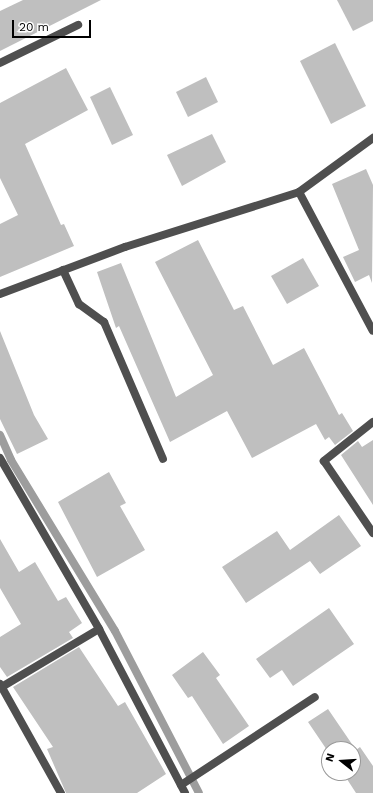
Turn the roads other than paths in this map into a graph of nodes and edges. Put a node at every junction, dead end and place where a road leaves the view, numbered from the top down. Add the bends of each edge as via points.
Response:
1 (78, 25) dead end
2 (0, 63) edge
3 (373, 138) edge
4 (299, 192) junction
5 (63, 270) junction
6 (0, 294) edge
7 (373, 331) edge
8 (373, 422) edge
9 (0, 458) edge
10 (163, 459) dead end
11 (373, 534) edge
12 (99, 629) junction
13 (1, 686) edge
14 (315, 697) dead end
15 (181, 785) junction
16 (61, 793) edge
17 (185, 793) edge

1 - 2 street
3 - 4 street
4 - 5 street
4 - 7 street
5 - 6 street
5 - 10 street via 79,304 104,322
8 - 11 street via 324,461
9 - 12 street
12 - 13 street
12 - 15 street
13 - 16 street
14 - 15 street
15 - 17 street

